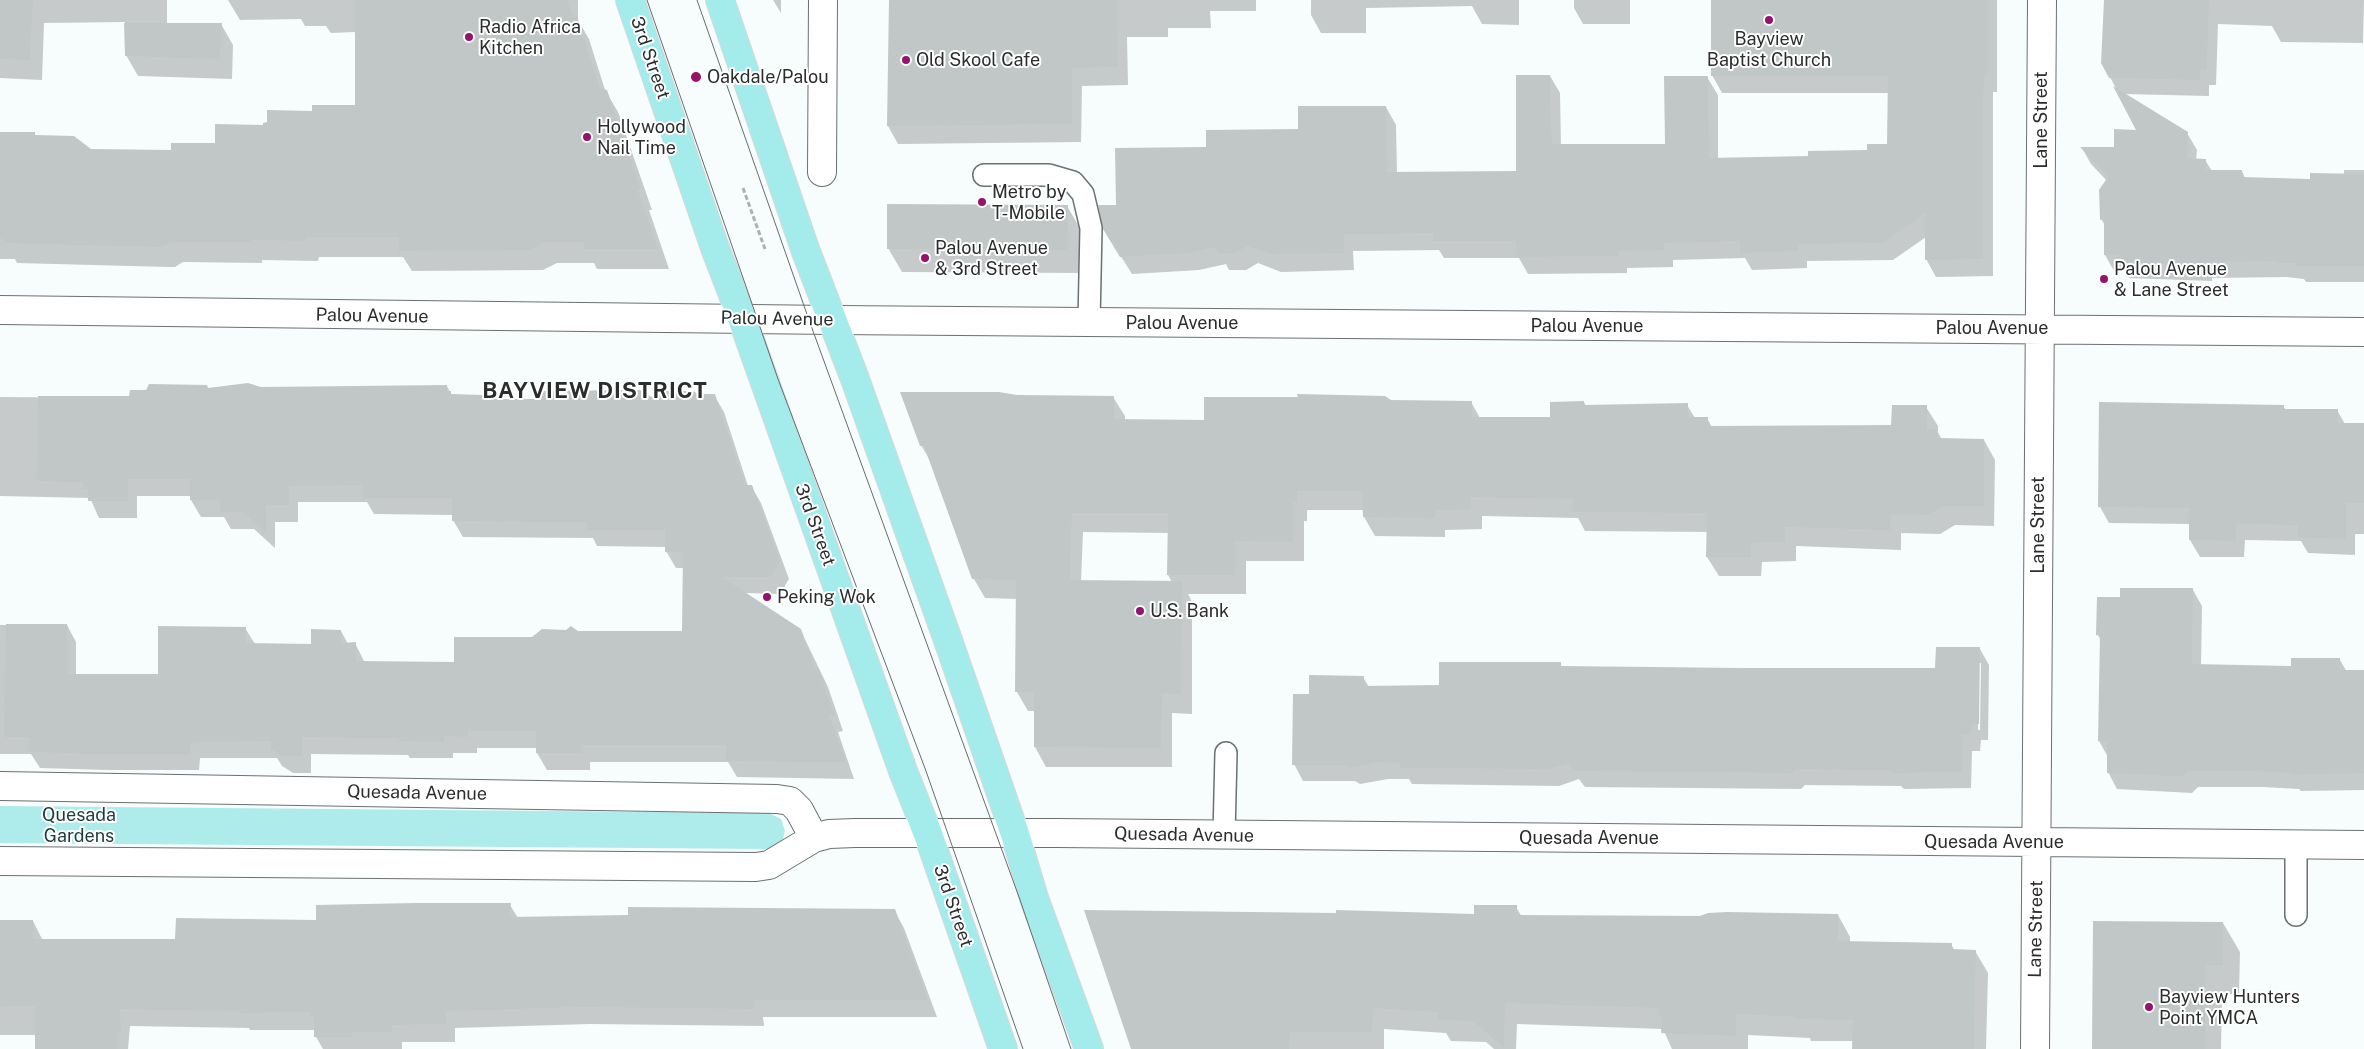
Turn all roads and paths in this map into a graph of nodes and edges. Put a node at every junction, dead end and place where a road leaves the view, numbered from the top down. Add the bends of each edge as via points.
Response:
1 (630, 0) edge
2 (720, 0) edge
3 (823, 0) edge
4 (2042, 0) edge
5 (822, 172) dead end
6 (984, 175) dead end
7 (743, 188) dead end
8 (765, 249) dead end
9 (0, 310) edge
10 (742, 318) junction
11 (833, 320) junction
12 (1089, 322) junction
13 (2040, 328) junction
14 (2364, 332) edge
15 (1226, 753) dead end
16 (0, 786) edge
17 (928, 834) junction
18 (1015, 834) junction
19 (1224, 835) junction
20 (814, 838) junction
21 (2036, 842) junction
22 (2296, 844) junction
23 (2364, 845) edge
24 (0, 861) edge
25 (2296, 916) dead end
26 (1003, 1049) edge
27 (1089, 1049) edge
28 (2035, 1049) edge

1 - 10 main road, 3rd Street
2 - 11 main road via 805,249
3 - 5 street
4 - 13 street, Lane Street
6 - 12 lane via 1049,175 1073,182 1083,194 1091,228
7 - 8 path
9 - 10 street, Palou Avenue via 492,318
10 - 11 street, Palou Avenue
10 - 17 main road, 3rd Street
11 - 12 street, Palou Avenue
11 - 18 main road
12 - 13 street, Palou Avenue
13 - 14 street, Palou Avenue
13 - 21 street, Lane Street
15 - 19 lane
16 - 20 street, Quesada Avenue via 777,799 790,801 799,810
17 - 18 street, Quesada Avenue
17 - 20 street, Quesada Avenue via 829,834
17 - 26 main road, 3rd Street
18 - 19 street, Quesada Avenue
18 - 27 main road via 1034,898
19 - 21 street, Quesada Avenue
20 - 24 street, Quesada Avenue via 769,866 756,867
21 - 22 street, Quesada Avenue
21 - 28 street, Lane Street
22 - 23 street, Quesada Avenue
22 - 25 lane

